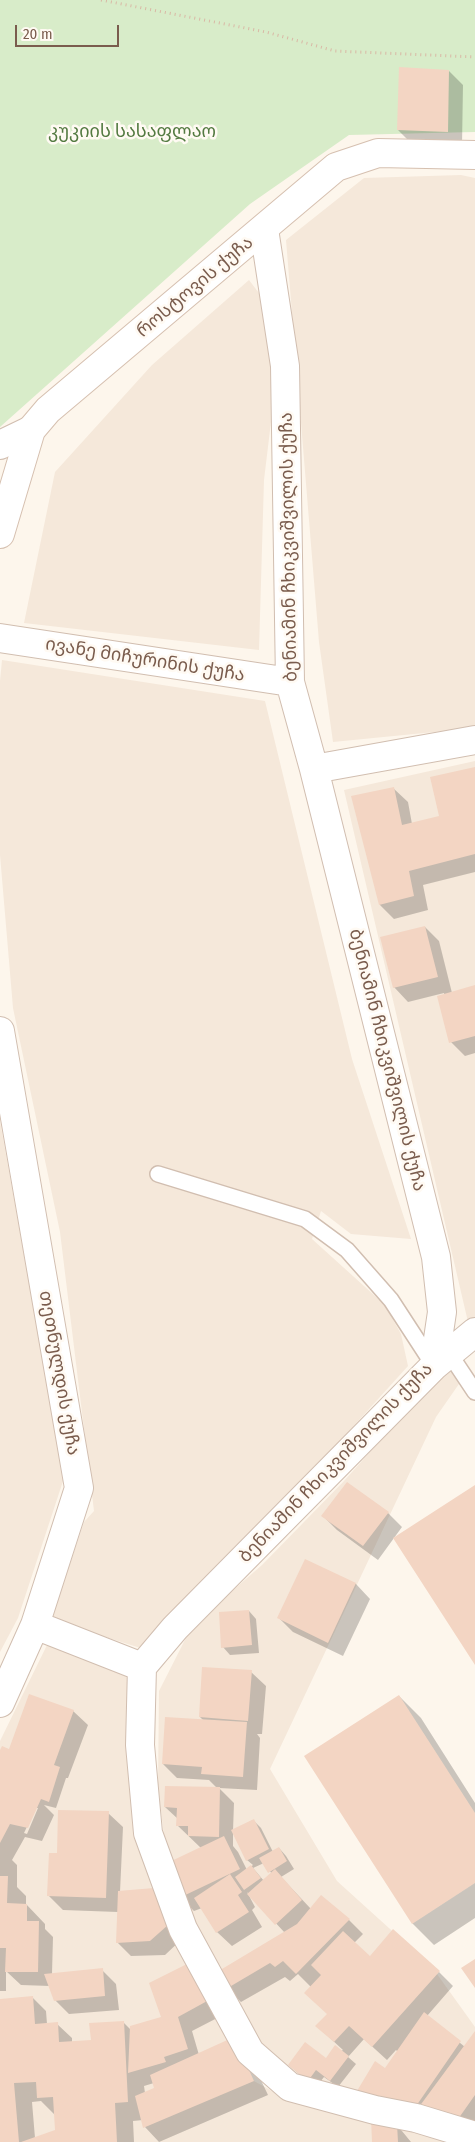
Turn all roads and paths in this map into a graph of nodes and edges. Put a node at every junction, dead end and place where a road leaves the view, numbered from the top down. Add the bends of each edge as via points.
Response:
1 (101, 0) edge
2 (475, 57) edge
3 (475, 154) edge
4 (264, 229) junction
5 (32, 430) junction
6 (0, 446) edge
7 (0, 534) edge
8 (0, 638) edge
9 (290, 682) junction
10 (475, 740) edge
11 (314, 769) junction
12 (0, 1031) edge
13 (158, 1174) dead end
14 (475, 1332) edge
15 (441, 1360) junction
16 (475, 1392) edge
17 (36, 1625) junction
18 (142, 1667) junction
19 (0, 1703) edge
20 (475, 2136) edge

1 - 2 path via 266,32 335,51
3 - 4 street, როსტოვის ქუჩა via 378,153 336,167
4 - 5 street, როსტოვის ქუჩა via 48,410
4 - 9 street, ბენიამინ ჩხიკვიშვილის ქუჩა via 285,366
5 - 6 street
5 - 7 street, როსტოვის ქუჩა
8 - 9 street, ივანე მიჩურინის ქუჩა
9 - 11 street, ბენიამინ ჩხიკვიშვილის ქუჩა
10 - 11 street
11 - 15 street, ბენიამინ ჩხიკვიშვილის ქუჩა via 436,1257 442,1312
12 - 17 street, თეთნულდის ქუჩა via 79,1488
13 - 15 lane via 305,1219 347,1250
14 - 15 street
15 - 16 lane
15 - 18 street, ბენიამინ ჩხიკვიშვილის ქუჩა via 175,1628
17 - 18 street
17 - 19 street, თეთნულდის ქუჩა
18 - 20 street via 140,1745 148,1833 183,1929 250,2052 290,2087

